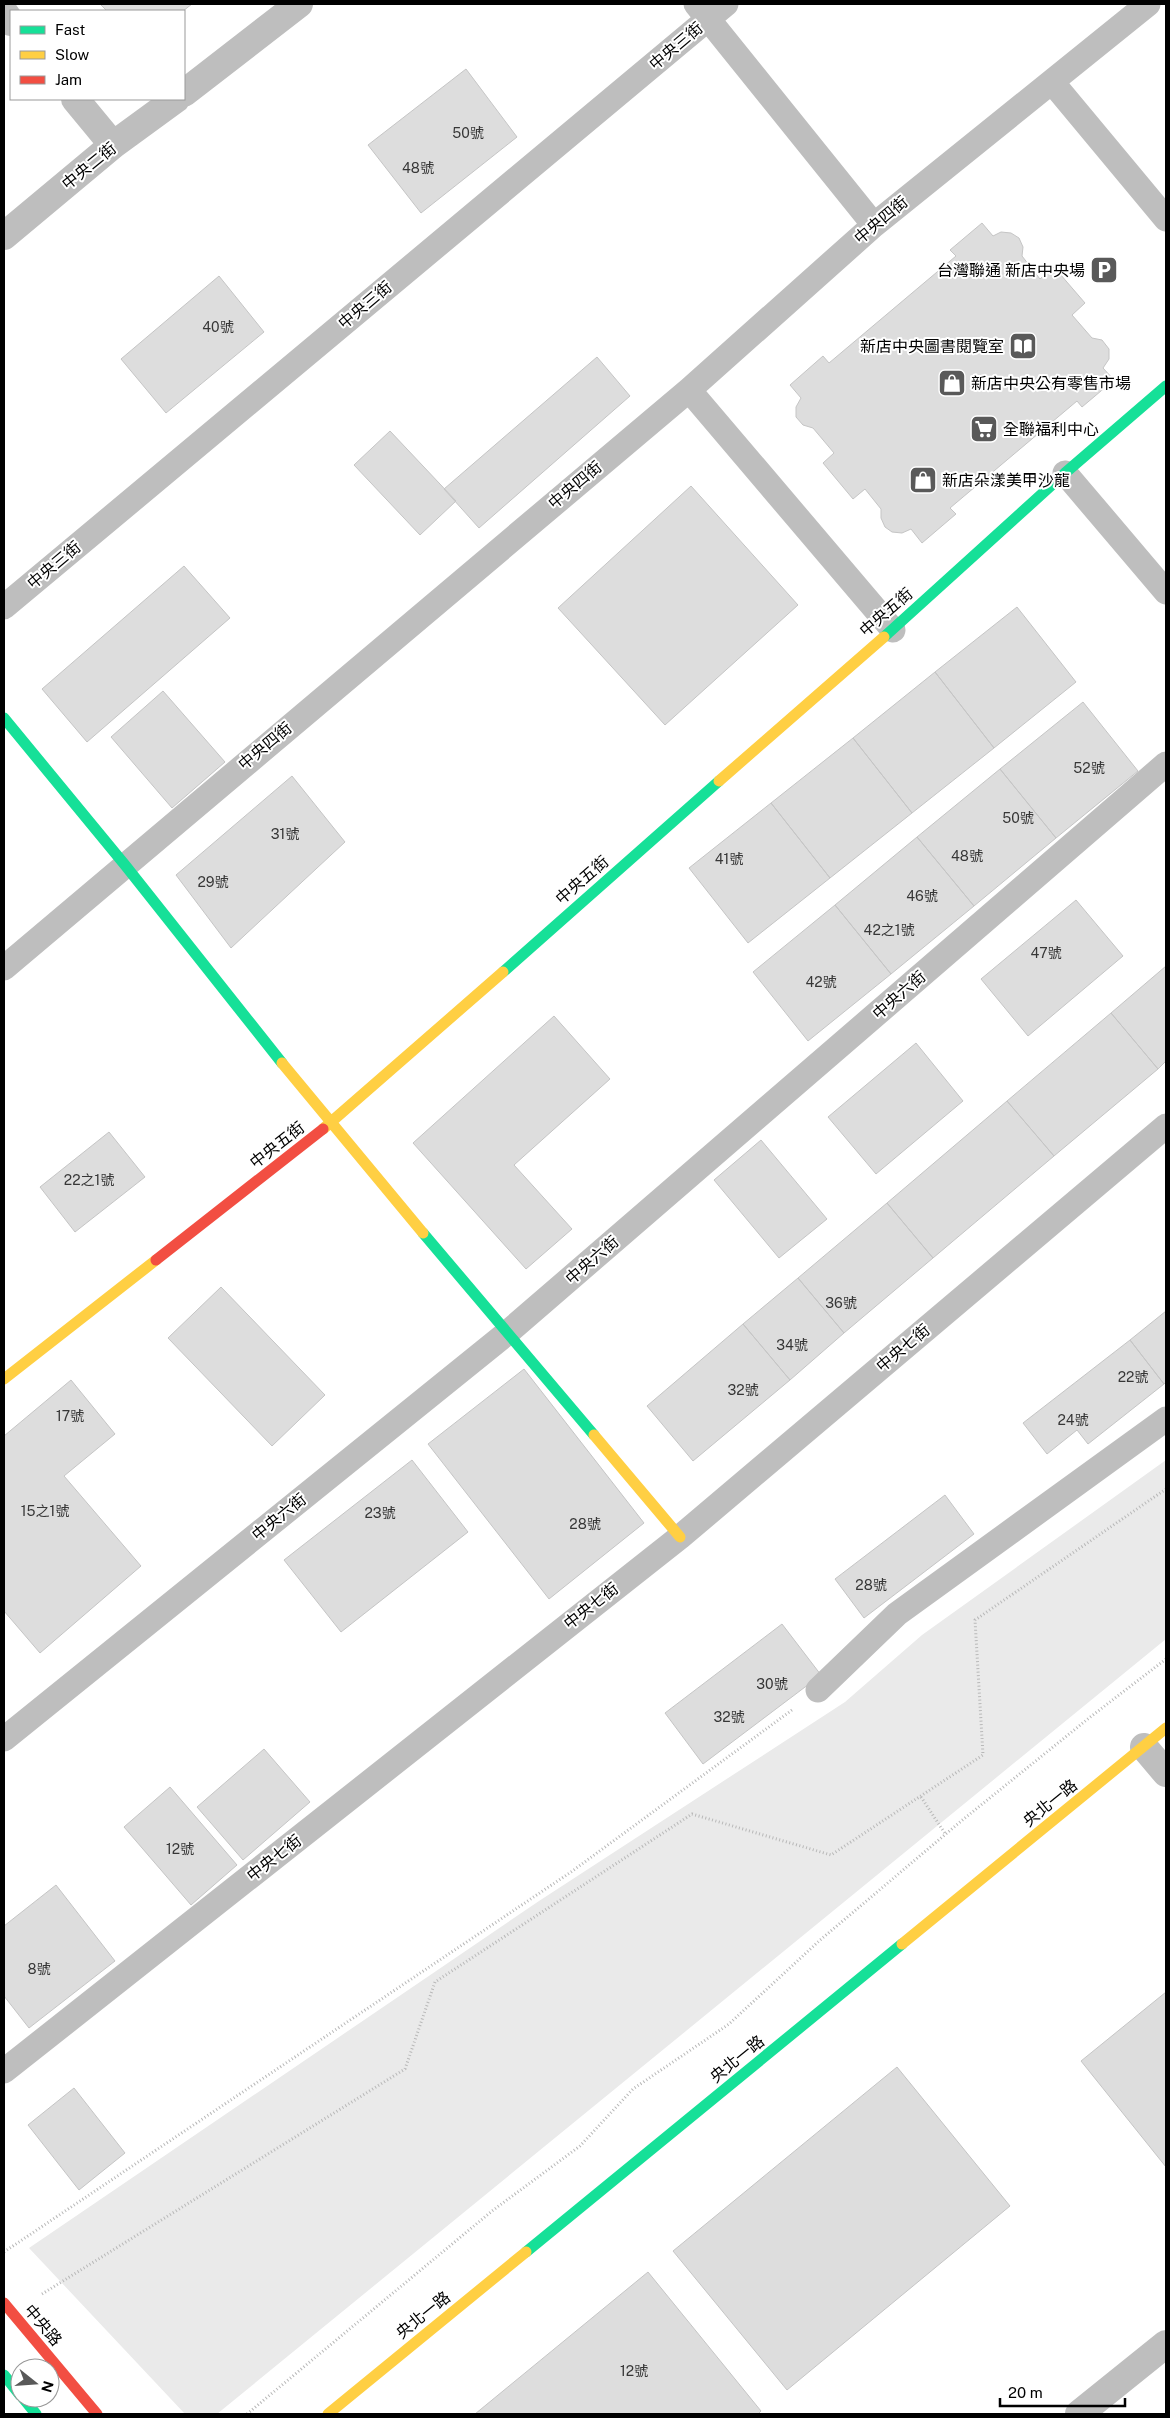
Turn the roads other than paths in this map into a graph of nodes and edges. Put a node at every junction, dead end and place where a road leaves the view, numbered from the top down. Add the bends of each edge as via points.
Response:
1 (299, 4) edge
2 (1148, 4) edge
3 (710, 9) edge
4 (1052, 82) junction
5 (185, 92) edge
6 (76, 100) edge
7 (175, 100) edge
8 (113, 145) junction
9 (1166, 219) edge
10 (874, 225) junction
11 (4, 236) edge
12 (1166, 386) edge
13 (689, 390) junction
14 (1065, 473) junction
15 (1166, 592) edge
16 (4, 606) edge
17 (893, 630) junction
18 (4, 718) edge
19 (1166, 764) edge
20 (125, 865) junction
21 (4, 968) edge
22 (330, 1124) junction
23 (1166, 1126) edge
24 (507, 1333) junction
25 (4, 1379) edge
26 (1166, 1420) edge
27 (680, 1537) junction
28 (818, 1690) road end
29 (1166, 1728) edge
30 (4, 1739) edge
31 (1144, 1747) junction
32 (1166, 1772) edge
33 (4, 2071) edge
34 (4, 2303) edge
35 (1166, 2344) edge
36 (97, 2414) edge
37 (328, 2414) edge
38 (1079, 2414) edge

1 - 5 street
2 - 4 lane, 中央四街
3 - 10 lane
3 - 16 lane, 中央三街
4 - 9 lane
4 - 10 lane, 中央四街
6 - 8 street
7 - 8 street, 中央二街
8 - 11 street, 中央二街
10 - 13 lane, 中央四街
12 - 14 street, 中央五街
13 - 17 lane
13 - 20 lane, 中央四街
14 - 15 lane
14 - 17 street, 中央五街
17 - 22 street, 中央五街 via 840,673
18 - 20 street
19 - 24 lane, 中央六街
20 - 21 lane, 中央四街
20 - 22 street
22 - 24 street
22 - 25 street, 中央五街
23 - 27 lane, 中央七街
24 - 27 street
24 - 30 lane, 中央六街
26 - 28 lane via 897,1614
27 - 33 lane, 中央七街
29 - 31 street, 央北一路
31 - 32 street
31 - 37 street, 央北一路
34 - 36 street, 中央路
35 - 38 street

